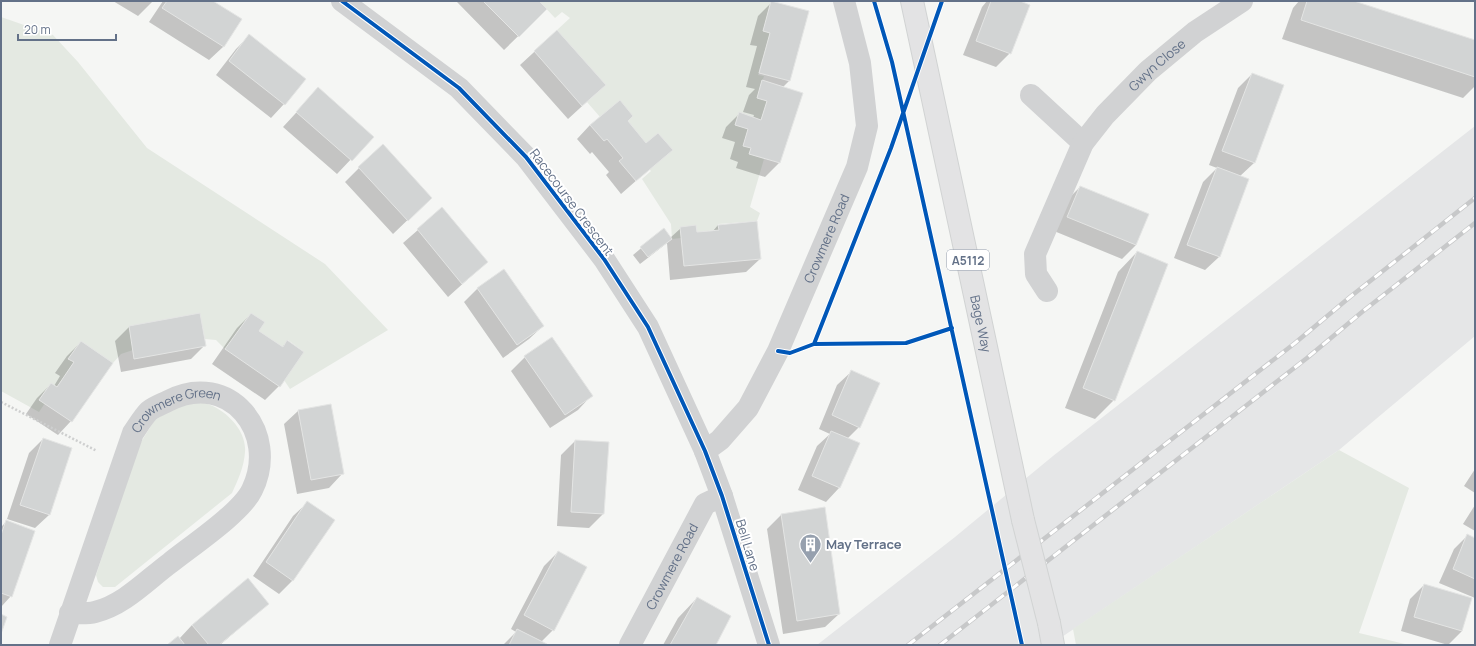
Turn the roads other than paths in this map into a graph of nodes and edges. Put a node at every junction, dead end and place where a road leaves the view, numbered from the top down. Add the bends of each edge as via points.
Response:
1 (342, 1) edge
2 (844, 1) edge
3 (912, 1) edge
4 (1242, 1) edge
5 (1031, 95) dead end
6 (1083, 143) junction
7 (1047, 291) dead end
8 (705, 451) junction
9 (722, 496) junction
10 (70, 613) junction
11 (60, 645) edge
12 (630, 645) edge
13 (769, 645) edge
14 (1053, 645) edge

1 - 8 street, Racecourse Crescent via 459,88 526,157 604,259 648,327
2 - 8 street, Crowmere Road via 860,63 867,126 857,167 775,358 748,408 720,440
3 - 14 main road, Bage Way / A5112, bridge via 1023,520
4 - 6 street, Gwyn Close via 1196,32 1148,71 1105,115
5 - 6 street
6 - 7 street, Gwyn Close via 1035,254 1036,274
8 - 9 street, Bell Lane
9 - 12 street, Crowmere Road via 705,504
9 - 13 street, Bell Lane
10 - 10 street, Crowmere Green via 133,433 150,411 177,396 204,391 226,397 249,418 260,444 260,464 252,491 233,513 119,602 94,612
10 - 11 street, Crowmere Green

